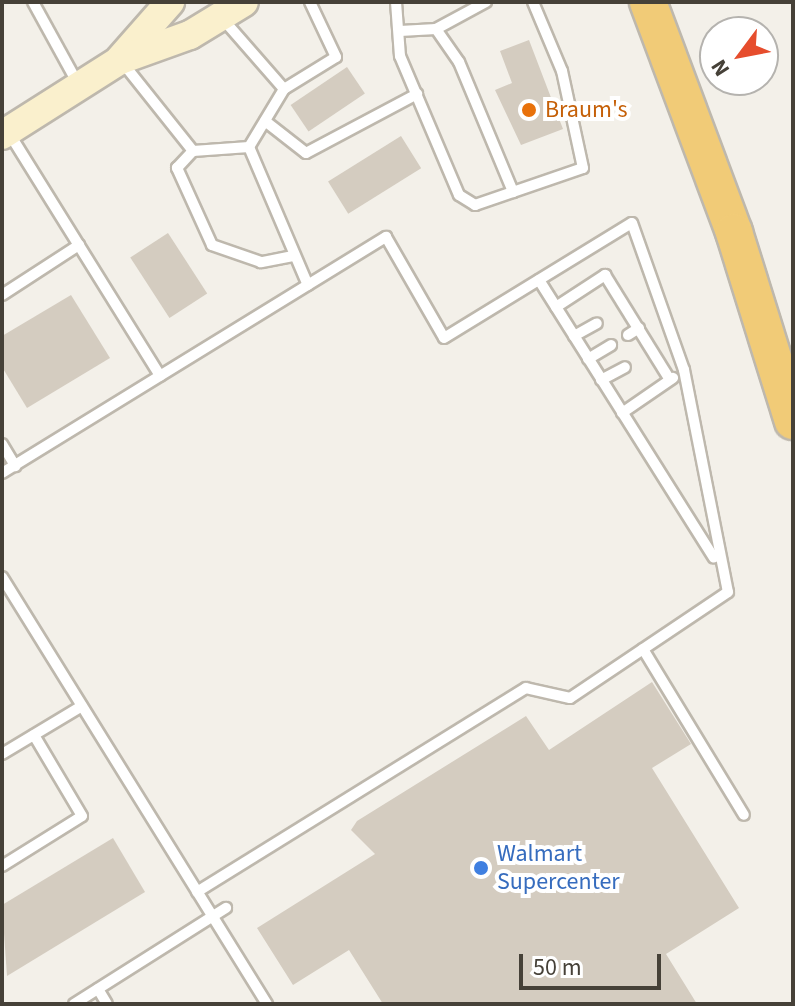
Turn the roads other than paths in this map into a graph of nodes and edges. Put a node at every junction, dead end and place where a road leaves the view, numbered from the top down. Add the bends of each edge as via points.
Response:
1 (33, 2) edge
2 (170, 2) edge
3 (310, 2) edge
4 (396, 2) edge
5 (486, 2) edge
6 (533, 2) edge
7 (648, 2) edge
8 (232, 9) edge
9 (436, 29) junction
10 (400, 31) junction
11 (120, 60) junction
12 (79, 86) junction
13 (284, 89) junction
14 (417, 94) junction
15 (265, 121) junction
16 (5, 133) edge
17 (249, 147) junction
18 (193, 151) junction
19 (513, 192) junction
20 (79, 245) junction
21 (293, 256) junction
22 (539, 280) junction
23 (308, 285) junction
24 (2, 295) edge
25 (556, 307) junction
26 (597, 323) dead end
27 (639, 328) junction
28 (628, 335) dead end
29 (574, 336) junction
30 (611, 345) dead end
31 (588, 359) junction
32 (625, 367) dead end
33 (684, 370) junction
34 (160, 376) junction
35 (601, 380) junction
36 (670, 380) junction
37 (622, 413) junction
38 (793, 421) edge
39 (2, 444) edge
40 (15, 466) junction
41 (2, 473) edge
42 (717, 563) junction
43 (2, 577) edge
44 (643, 649) junction
45 (82, 706) junction
46 (34, 735) junction
47 (2, 754) edge
48 (744, 815) dead end
49 (2, 866) edge
50 (197, 892) junction
51 (226, 908) dead end
52 (212, 917) junction
53 (98, 989) junction
54 (74, 1004) edge
55 (107, 1004) edge
56 (267, 1004) edge

1 - 12 lane
2 - 11 street
3 - 13 lane via 336,57
4 - 10 lane
5 - 9 lane
6 - 19 lane via 562,71 583,168
7 - 38 highway via 734,232
8 - 11 street
8 - 13 lane
9 - 10 lane
9 - 19 lane via 459,62
10 - 14 lane via 400,56
11 - 12 street
11 - 18 lane
12 - 16 street
13 - 15 lane
14 - 15 lane via 306,153
14 - 19 lane via 459,195 475,205
15 - 17 lane
16 - 20 lane
17 - 18 lane
17 - 21 lane
18 - 21 lane via 177,168 179,184 212,245 261,262
20 - 24 lane
20 - 34 lane
21 - 23 lane
22 - 23 lane via 444,338 386,237
22 - 25 lane
22 - 33 lane via 632,223
23 - 34 lane
25 - 27 lane via 605,275 619,308
25 - 29 lane
26 - 29 lane
27 - 28 lane
27 - 36 lane via 647,354
29 - 31 lane
30 - 31 lane
31 - 35 lane
32 - 35 lane
33 - 36 lane
33 - 42 lane
34 - 40 lane
35 - 37 lane
36 - 37 lane
37 - 42 lane
39 - 40 lane
40 - 41 lane
42 - 44 lane via 728,592
43 - 45 lane
44 - 48 lane
44 - 50 lane via 570,698 526,688
45 - 46 lane
45 - 50 lane
46 - 47 lane
46 - 49 lane via 82,816
50 - 52 lane
51 - 52 lane
52 - 53 lane
52 - 56 lane
53 - 54 lane
53 - 55 lane

